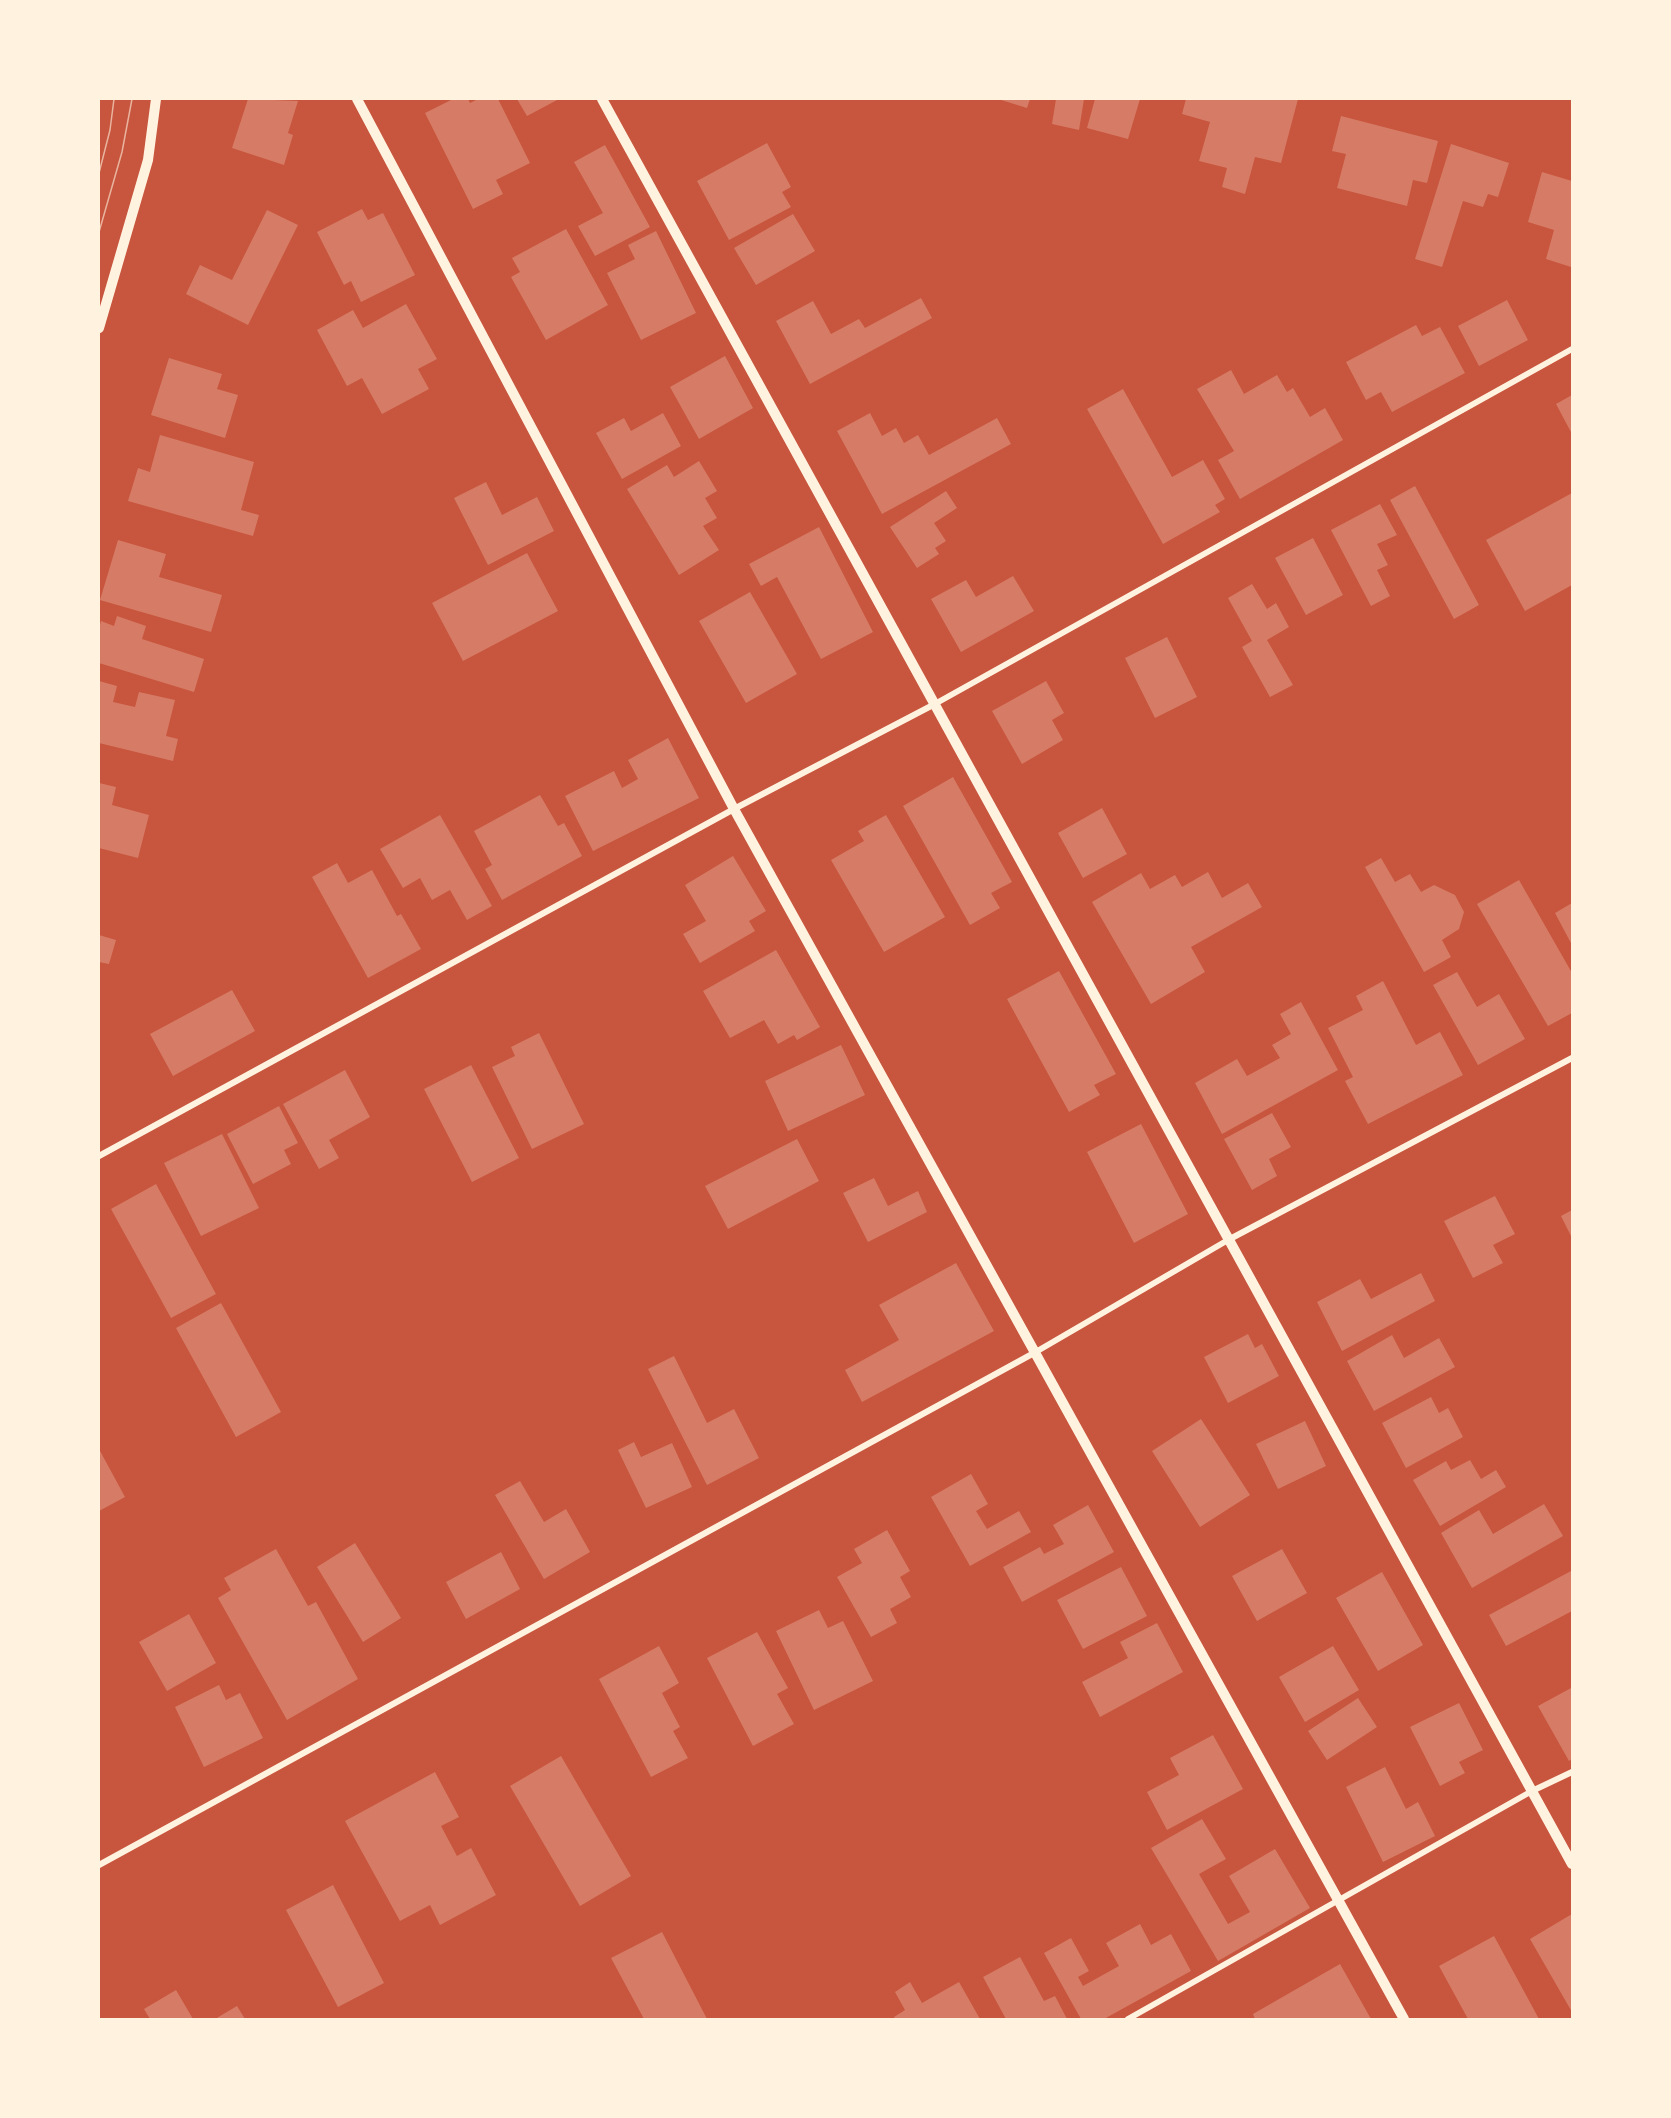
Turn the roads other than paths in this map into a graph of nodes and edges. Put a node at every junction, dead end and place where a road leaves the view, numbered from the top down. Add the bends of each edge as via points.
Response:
1 (156, 99) edge
2 (357, 99) edge
3 (602, 99) edge
4 (99, 327) edge
5 (1572, 349) edge
6 (933, 705) junction
7 (734, 809) junction
8 (1572, 1058) edge
9 (99, 1156) edge
10 (1227, 1240) junction
11 (1034, 1353) junction
12 (1572, 1772) edge
13 (1532, 1791) junction
14 (1572, 1864) edge
15 (99, 1865) edge
16 (1337, 1900) junction
17 (1128, 2019) edge
18 (1404, 2019) edge

1 - 4 street via 148,160
2 - 7 street
3 - 6 street
5 - 6 street
6 - 7 street
6 - 10 street
7 - 9 street
7 - 11 street
8 - 10 street
10 - 11 street
10 - 13 street
11 - 15 street
11 - 16 street
12 - 13 street
13 - 14 street
13 - 16 street
16 - 17 street
16 - 18 street

